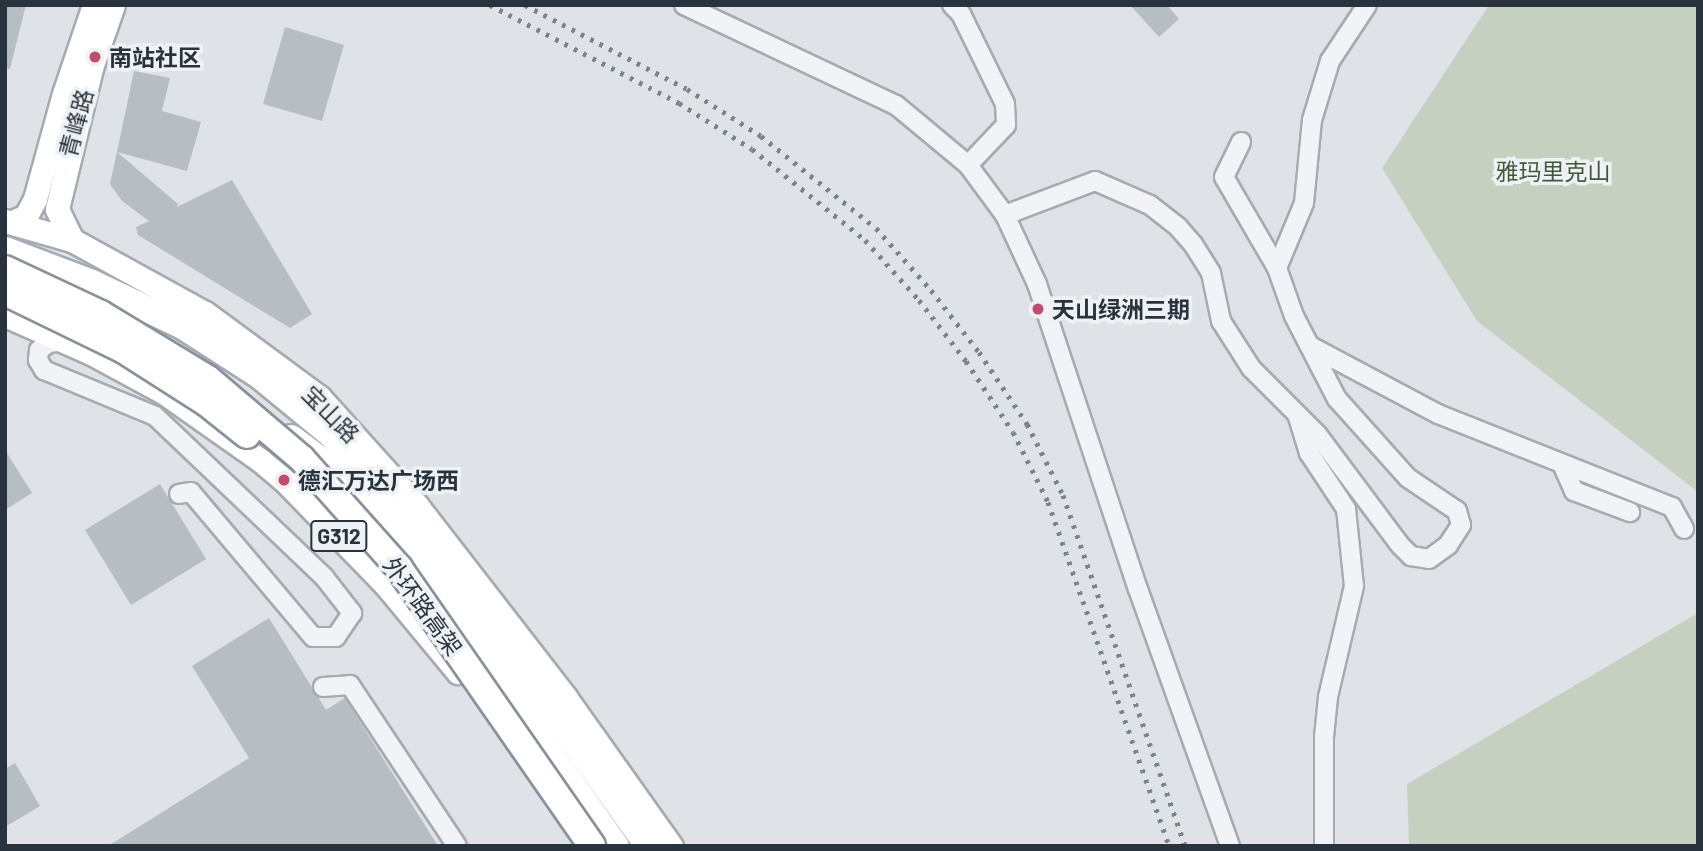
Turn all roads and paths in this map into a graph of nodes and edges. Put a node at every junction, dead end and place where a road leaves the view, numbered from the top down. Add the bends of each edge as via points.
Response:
1 (94, 5) edge
2 (113, 5) edge
3 (684, 5) edge
4 (952, 5) edge
5 (1367, 5) edge
6 (1241, 142) dead end
7 (968, 165) junction
8 (1005, 215) junction
9 (9, 222) edge
10 (72, 240) junction
11 (5, 250) edge
12 (1277, 268) junction
13 (5, 269) edge
14 (5, 276) edge
15 (5, 292) edge
16 (9, 320) edge
17 (64, 341) junction
18 (1310, 346) junction
19 (1296, 410) junction
20 (1562, 464) junction
21 (178, 494) dead end
22 (1630, 512) dead end
23 (1685, 529) dead end
24 (323, 687) dead end
25 (457, 846) edge
26 (575, 846) edge
27 (594, 846) edge
28 (616, 846) edge
29 (648, 846) edge
30 (671, 846) edge
31 (1230, 846) edge
32 (1324, 846) edge

1 - 9 main road, 青峰路 via 35,199 26,216
2 - 10 main road, 青峰路 via 85,91 57,209
3 - 7 street via 896,104
4 - 7 street via 961,14 1005,104 1006,125
5 - 12 street via 1330,61 1312,120 1304,203
6 - 12 street via 1224,177
7 - 8 street
8 - 19 street via 1095,181 1150,205 1193,244 1211,272 1221,321 1251,368
8 - 31 street via 1037,284 1138,589
9 - 10 main road, 宝山路
10 - 30 main road, 宝山路 via 205,313 319,397 417,506 565,697
11 - 29 highway via 183,326 259,374 332,435 425,534
12 - 18 street
13 - 27 highway, 外环路高架, bridge via 102,314 208,379 302,459 399,568
14 - 28 highway via 91,315 194,374 250,408 334,470 407,549
15 - 26 highway, 外环路高架, bridge via 124,350 207,403 290,471 398,588
16 - 17 main road, G312
17 - 21 street via 39,350 44,370 155,416 324,576 352,613 336,637 313,637 191,492
17 - 27 main road, G312 via 165,393 284,480 386,585 507,730
18 - 19 street via 1338,399 1408,478 1457,511 1461,525 1448,545 1429,559 1411,556
18 - 20 street via 1438,414
19 - 32 street via 1309,453 1346,509 1353,565 1354,586 1328,697
20 - 22 street via 1574,491
20 - 23 street via 1672,507
24 - 25 street via 350,685

